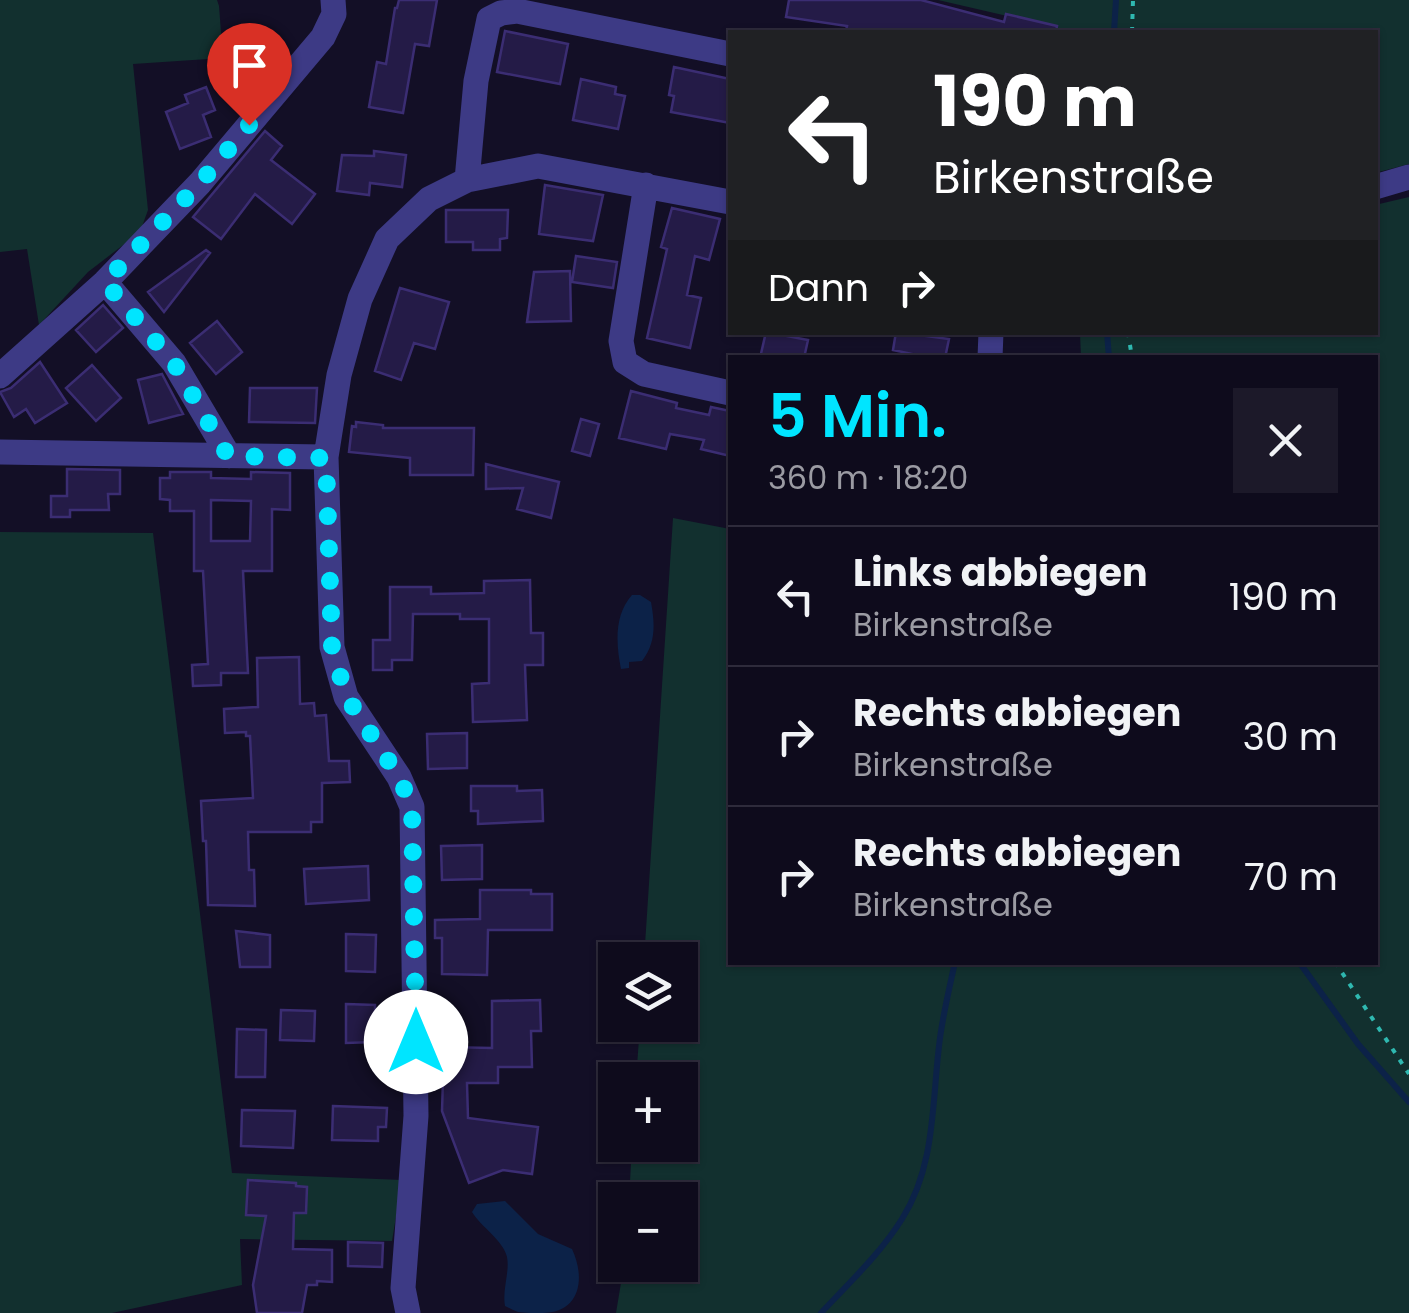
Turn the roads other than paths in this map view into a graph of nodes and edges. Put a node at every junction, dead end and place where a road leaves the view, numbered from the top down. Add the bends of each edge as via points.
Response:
1 (333, 0) edge
2 (728, 54) edge
3 (1409, 178) edge
4 (467, 180) junction
5 (646, 185) junction
6 (1378, 185) edge
7 (728, 202) edge
8 (105, 282) junction
9 (0, 376) edge
10 (728, 394) edge
11 (0, 452) edge
12 (228, 456) junction
13 (326, 458) junction
14 (408, 1313) edge

1 - 8 street via 323,38
2 - 4 street via 517,12 489,19
3 - 6 street
4 - 5 street via 538,166
4 - 13 street via 430,199 387,239 360,298
5 - 7 street
5 - 10 street via 621,341 625,362 644,374
8 - 9 street
8 - 12 street via 174,363
11 - 12 street
12 - 13 street
13 - 14 street via 332,647 346,696 412,807 416,1116 403,1288

